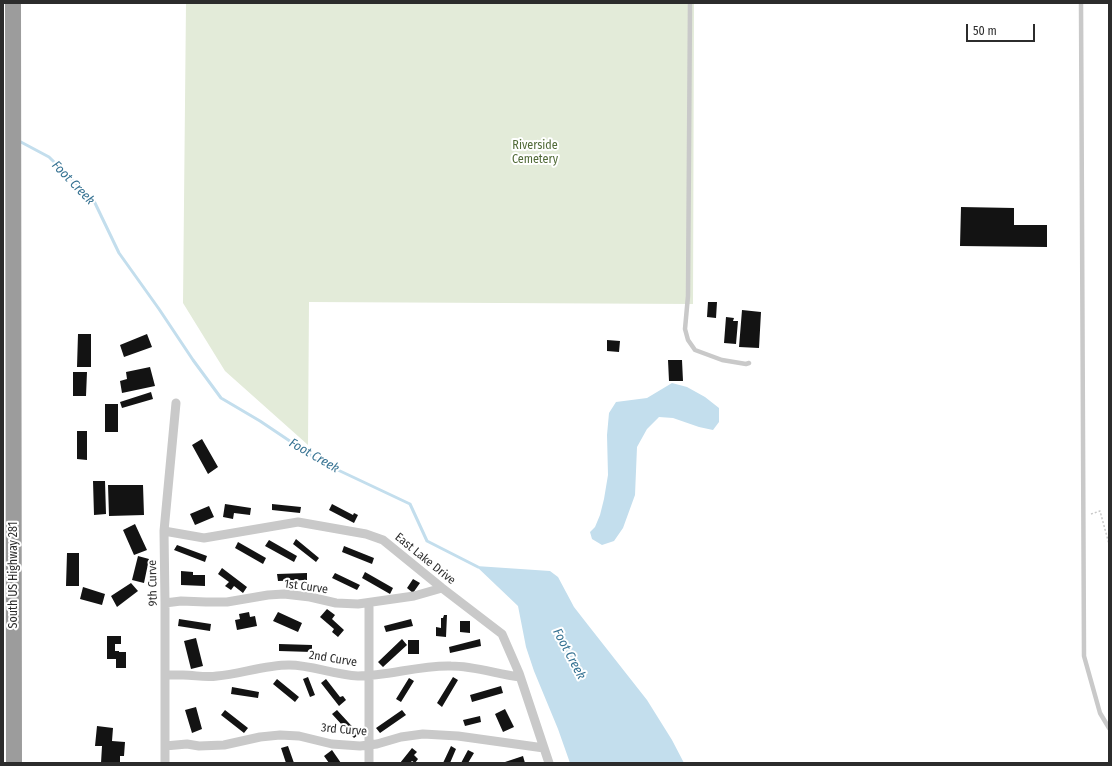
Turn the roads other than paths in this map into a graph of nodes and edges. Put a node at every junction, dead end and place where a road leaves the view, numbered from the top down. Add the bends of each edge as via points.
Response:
1 (13, 3) edge
2 (690, 3) edge
3 (1081, 3) edge
4 (749, 363) dead end
5 (176, 403) dead end
6 (164, 531) junction
7 (442, 588) junction
8 (165, 603) junction
9 (369, 603) junction
10 (369, 675) junction
11 (165, 676) junction
12 (520, 677) junction
13 (1109, 728) edge
14 (369, 745) junction
15 (165, 746) junction
16 (544, 748) junction
17 (14, 763) edge
18 (165, 763) edge
19 (369, 763) edge
20 (549, 763) edge

1 - 17 highway, South US Highway 281
2 - 4 lane via 688,296 685,329 688,340 695,350 722,360
3 - 13 lane via 1084,656 1100,713
5 - 6 street, 9th Curve
6 - 7 street, East Lake Drive via 204,538 298,522 366,534 383,540
6 - 8 street, 9th Curve
7 - 9 street, 1st Curve via 414,596
7 - 12 street, East Lake Drive via 502,634
8 - 9 street, 1st Curve via 227,602 284,594 336,603
8 - 11 street, 9th Curve
9 - 10 street
10 - 11 street, 2nd Curve via 346,675 290,665 216,676
10 - 12 street, 2nd Curve via 432,666 451,666
10 - 14 street
11 - 15 street, 9th Curve
12 - 16 street, East Lake Drive
14 - 15 street, 3rd Curve via 332,744 299,736 280,735 224,744
14 - 16 street, 3rd Curve via 423,734 458,736
14 - 19 street
15 - 18 street, 9th Curve
16 - 20 street, East Lake Drive

